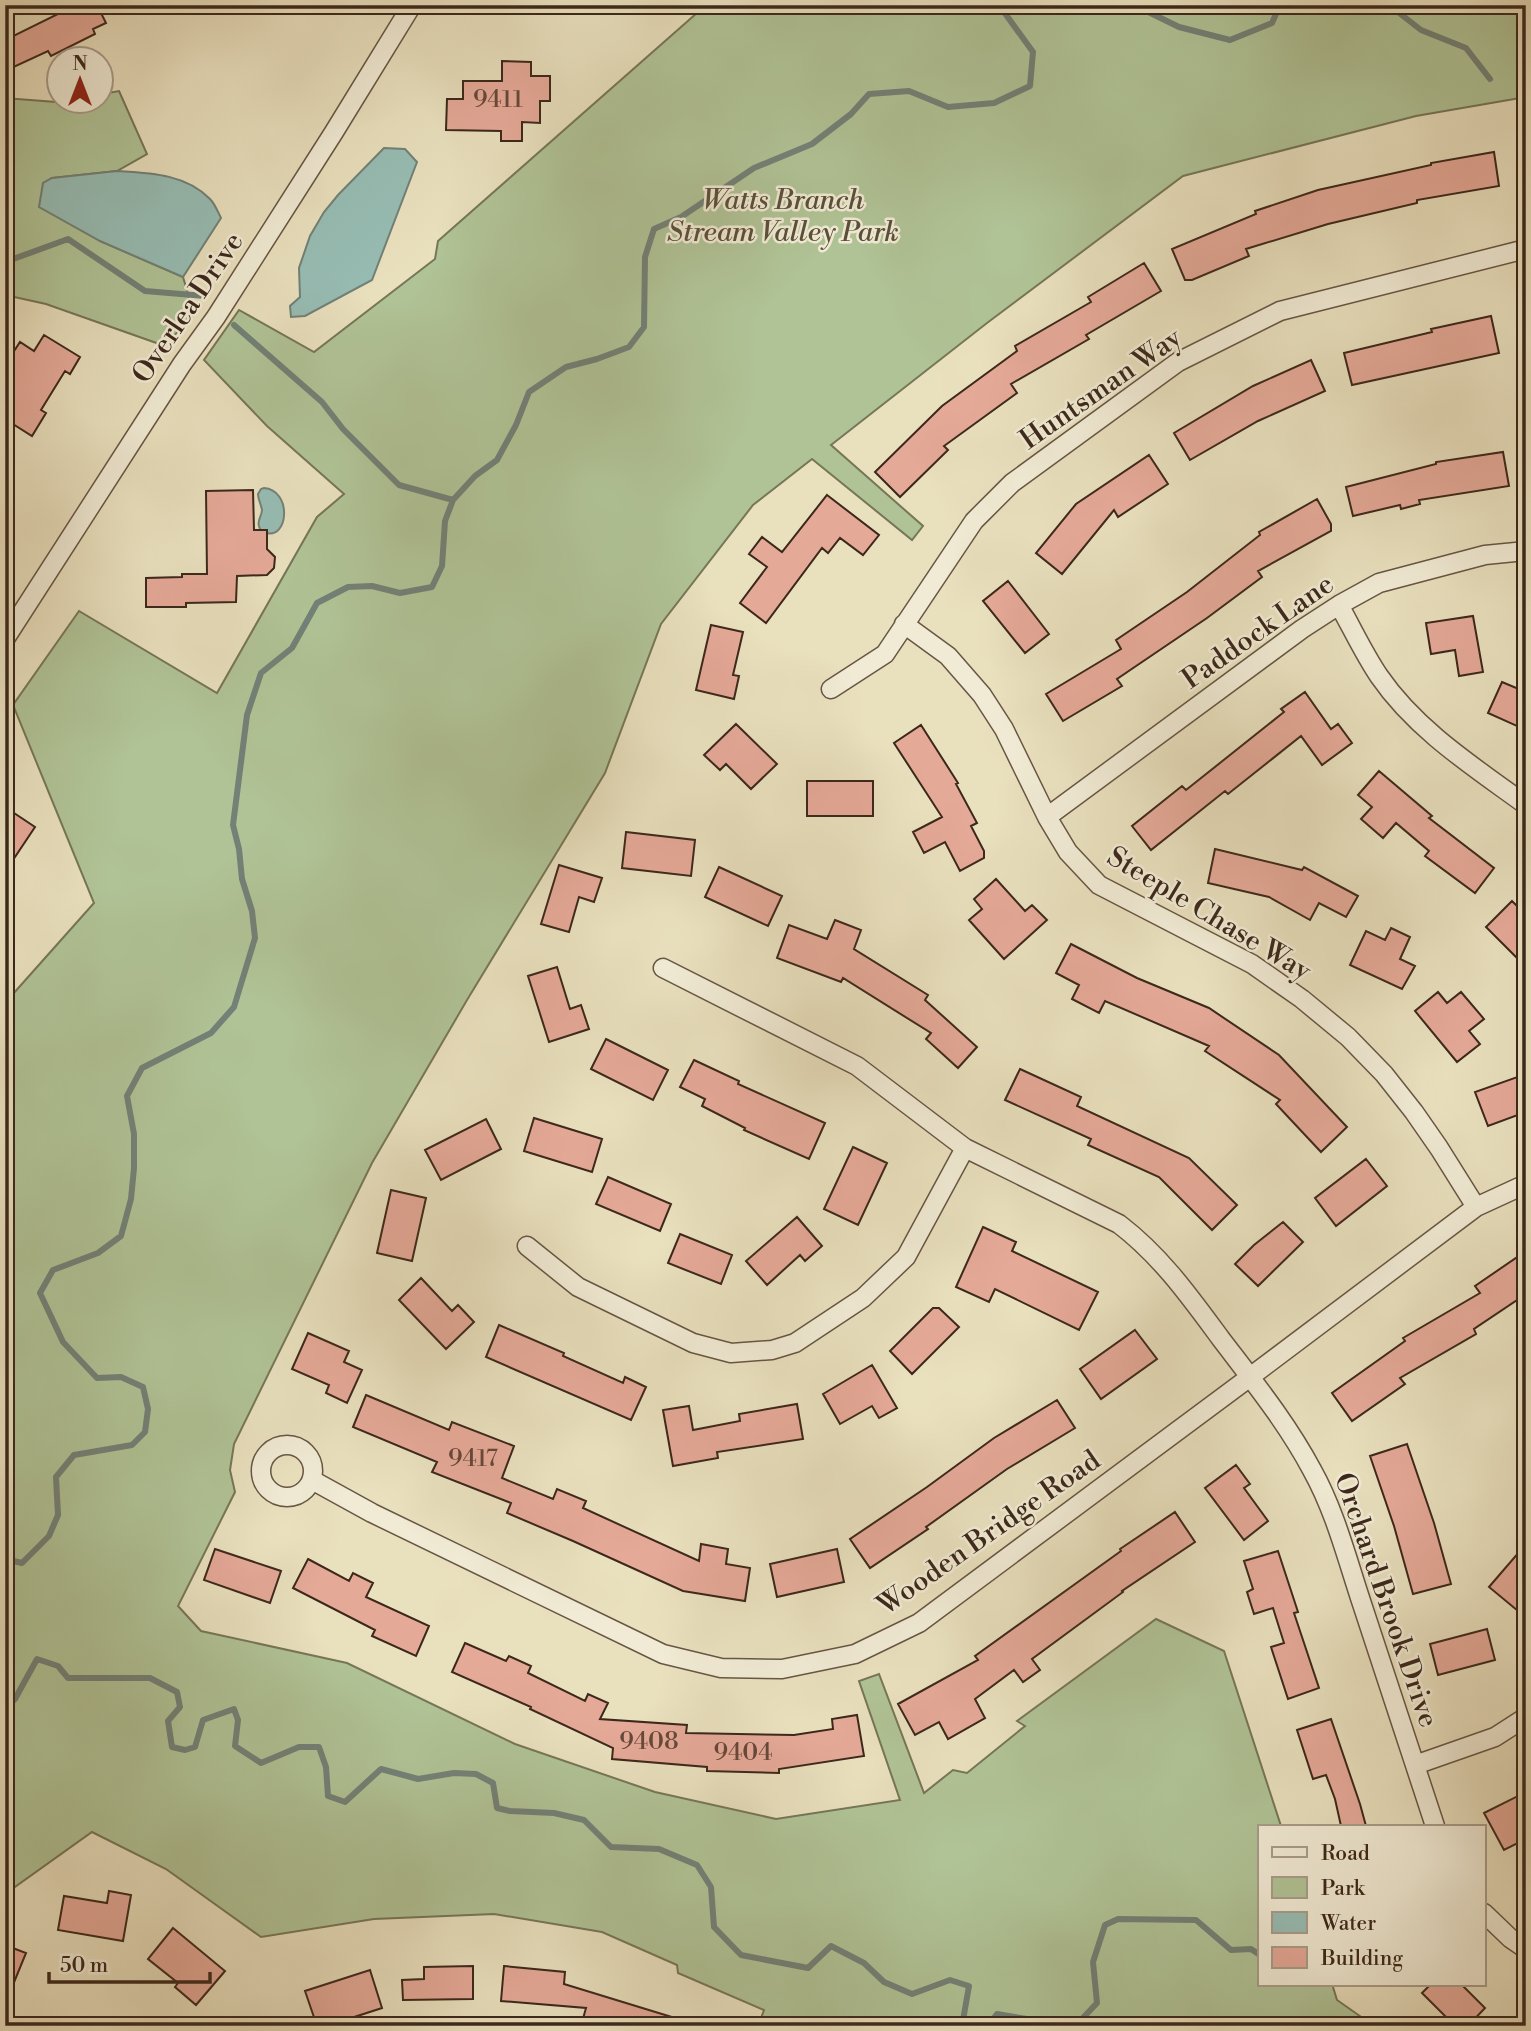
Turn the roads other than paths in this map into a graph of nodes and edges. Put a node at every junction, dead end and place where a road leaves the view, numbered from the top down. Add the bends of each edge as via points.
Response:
1 (412, 5) edge
2 (1526, 249) edge
3 (1526, 551) edge
4 (1339, 605) junction
5 (904, 624) junction
6 (5, 639) edge
7 (831, 689) dead end
8 (1526, 805) edge
9 (1047, 817) junction
10 (663, 968) dead end
11 (965, 1148) junction
12 (1526, 1184) edge
13 (1476, 1207) junction
14 (527, 1246) dead end
15 (1250, 1377) junction
16 (312, 1480) dead end
17 (1526, 1717) edge
18 (1415, 1765) junction
19 (1435, 1825) edge
20 (1486, 1915) edge
21 (1526, 1950) edge

1 - 6 street, Overlea Drive via 216,317
2 - 5 street, Huntsman Way via 1280,311 1178,362 1012,483 974,521
3 - 4 street, Paddock Lane via 1485,555 1379,583
4 - 8 street via 1379,676 1402,705 1428,731
4 - 9 street, Paddock Lane
5 - 7 street, Huntsman Way via 885,654
5 - 9 street, Steeple Chase Way via 948,656 982,695
9 - 13 street, Steeple Chase Way via 1068,852 1098,885 1252,964 1348,1037 1414,1112
10 - 11 street, Orchard Brook Drive via 857,1066
11 - 14 street via 906,1257 863,1298 795,1343 772,1350 732,1353 693,1343 578,1287
11 - 15 street, Orchard Brook Drive via 1099,1213 1138,1239 1178,1282
12 - 13 street, Wooden Bridge Road
13 - 15 street, Wooden Bridge Road
15 - 16 street, Wooden Bridge Road via 919,1623 855,1654 782,1669 721,1668 663,1654
15 - 18 street, Orchard Brook Drive via 1297,1444 1328,1504
17 - 18 street via 1495,1737
18 - 19 street, Orchard Brook Drive
20 - 21 street

